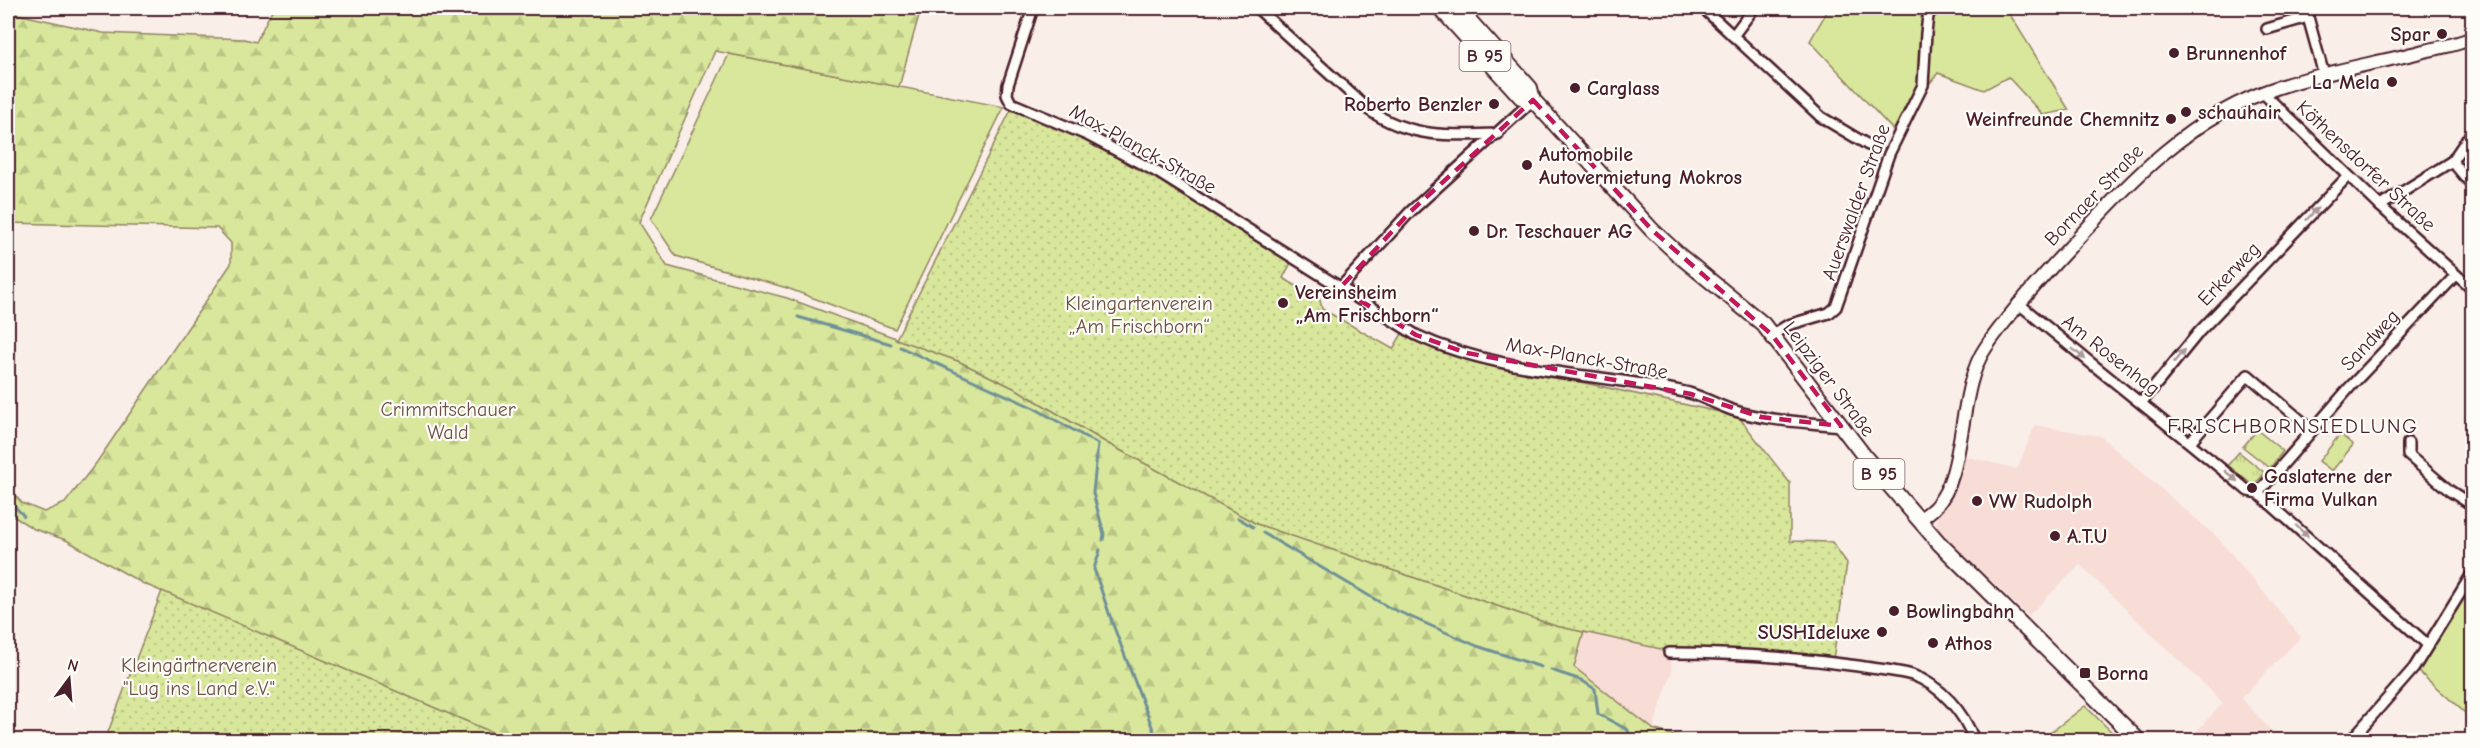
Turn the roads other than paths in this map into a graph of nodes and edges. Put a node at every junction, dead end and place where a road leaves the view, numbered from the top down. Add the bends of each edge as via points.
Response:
1 (1033, 8) edge
2 (1257, 8) edge
3 (1440, 8) edge
4 (1458, 8) edge
5 (1703, 8) edge
6 (1754, 8) edge
7 (1934, 8) edge
8 (2308, 12) edge
9 (2267, 29) dead end
10 (1733, 36) junction
11 (2471, 40) edge
12 (2324, 75) junction
13 (2262, 92) junction
14 (1533, 100) junction
15 (2472, 132) edge
16 (1498, 134) junction
17 (1868, 145) dead end
18 (2452, 161) junction
19 (2348, 176) junction
20 (2472, 186) edge
21 (2379, 206) junction
22 (2456, 275) junction
23 (1340, 288) junction
24 (2472, 289) edge
25 (2018, 303) junction
26 (1772, 335) junction
27 (2142, 402) junction
28 (1841, 426) junction
29 (2312, 430) junction
30 (2190, 442) junction
31 (2408, 443) dead end
32 (2258, 493) junction
33 (2472, 505) edge
34 (1919, 520) junction
35 (2472, 574) edge
36 (2428, 645) junction
37 (1670, 653) dead end
38 (1974, 741) edge
39 (2138, 741) edge
40 (2351, 741) edge

1 - 23 street, Max-Planck-Straße via 1008,85 1006,95 1011,103 1087,135 1157,172
2 - 16 street via 1386,122 1428,134
3 - 14 main road, Leipziger Straße / B 95 via 1521,97
4 - 14 main road, Leipziger Straße / B 95 via 1530,88
5 - 10 street
6 - 10 street
7 - 26 street, Auerswalder Straße via 1928,16 1923,85 1889,154 1836,307 1829,313 1788,324
8 - 9 street
8 - 12 street
10 - 17 street via 1821,117
11 - 12 main road, Bornaer Straße
12 - 13 main road, Bornaer Straße
13 - 19 street, Köthensdorfer Straße
13 - 25 main road, Bornaer Straße via 2240,101 2172,145 2124,186
14 - 16 street
14 - 26 main road, Leipziger Straße / B 95 via 1652,230
15 - 18 street
16 - 23 street via 1410,212
18 - 20 street
18 - 21 street
19 - 21 street, Köthensdorfer Straße
27 -> 19 street, Erkerweg via 2199,332
21 - 22 street, Köthensdorfer Straße
22 - 24 street, Köthensdorfer Straße
22 - 29 street, Sandweg
23 - 28 street, Max-Planck-Straße via 1416,334 1467,353 1691,394 1761,417
25 -> 27 street, Am Rosenhag
25 - 34 main road, Bornaer Straße via 1983,351 1976,368 1946,492
26 - 28 main road, Leipziger Straße / B 95
27 - 30 street, Am Rosenhag
28 - 34 main road, Leipziger Straße / B 95
29 - 30 street via 2248,375
29 - 32 street, Sandweg
30 -> 32 street, Am Rosenhag via 2248,491
31 - 33 street via 2408,455
32 -> 36 street, Am Rosenhag
34 - 39 main road, Leipziger Straße / B 95
35 - 36 street
36 - 40 street via 2396,690
37 - 38 street via 1756,654 1913,675 1958,710

